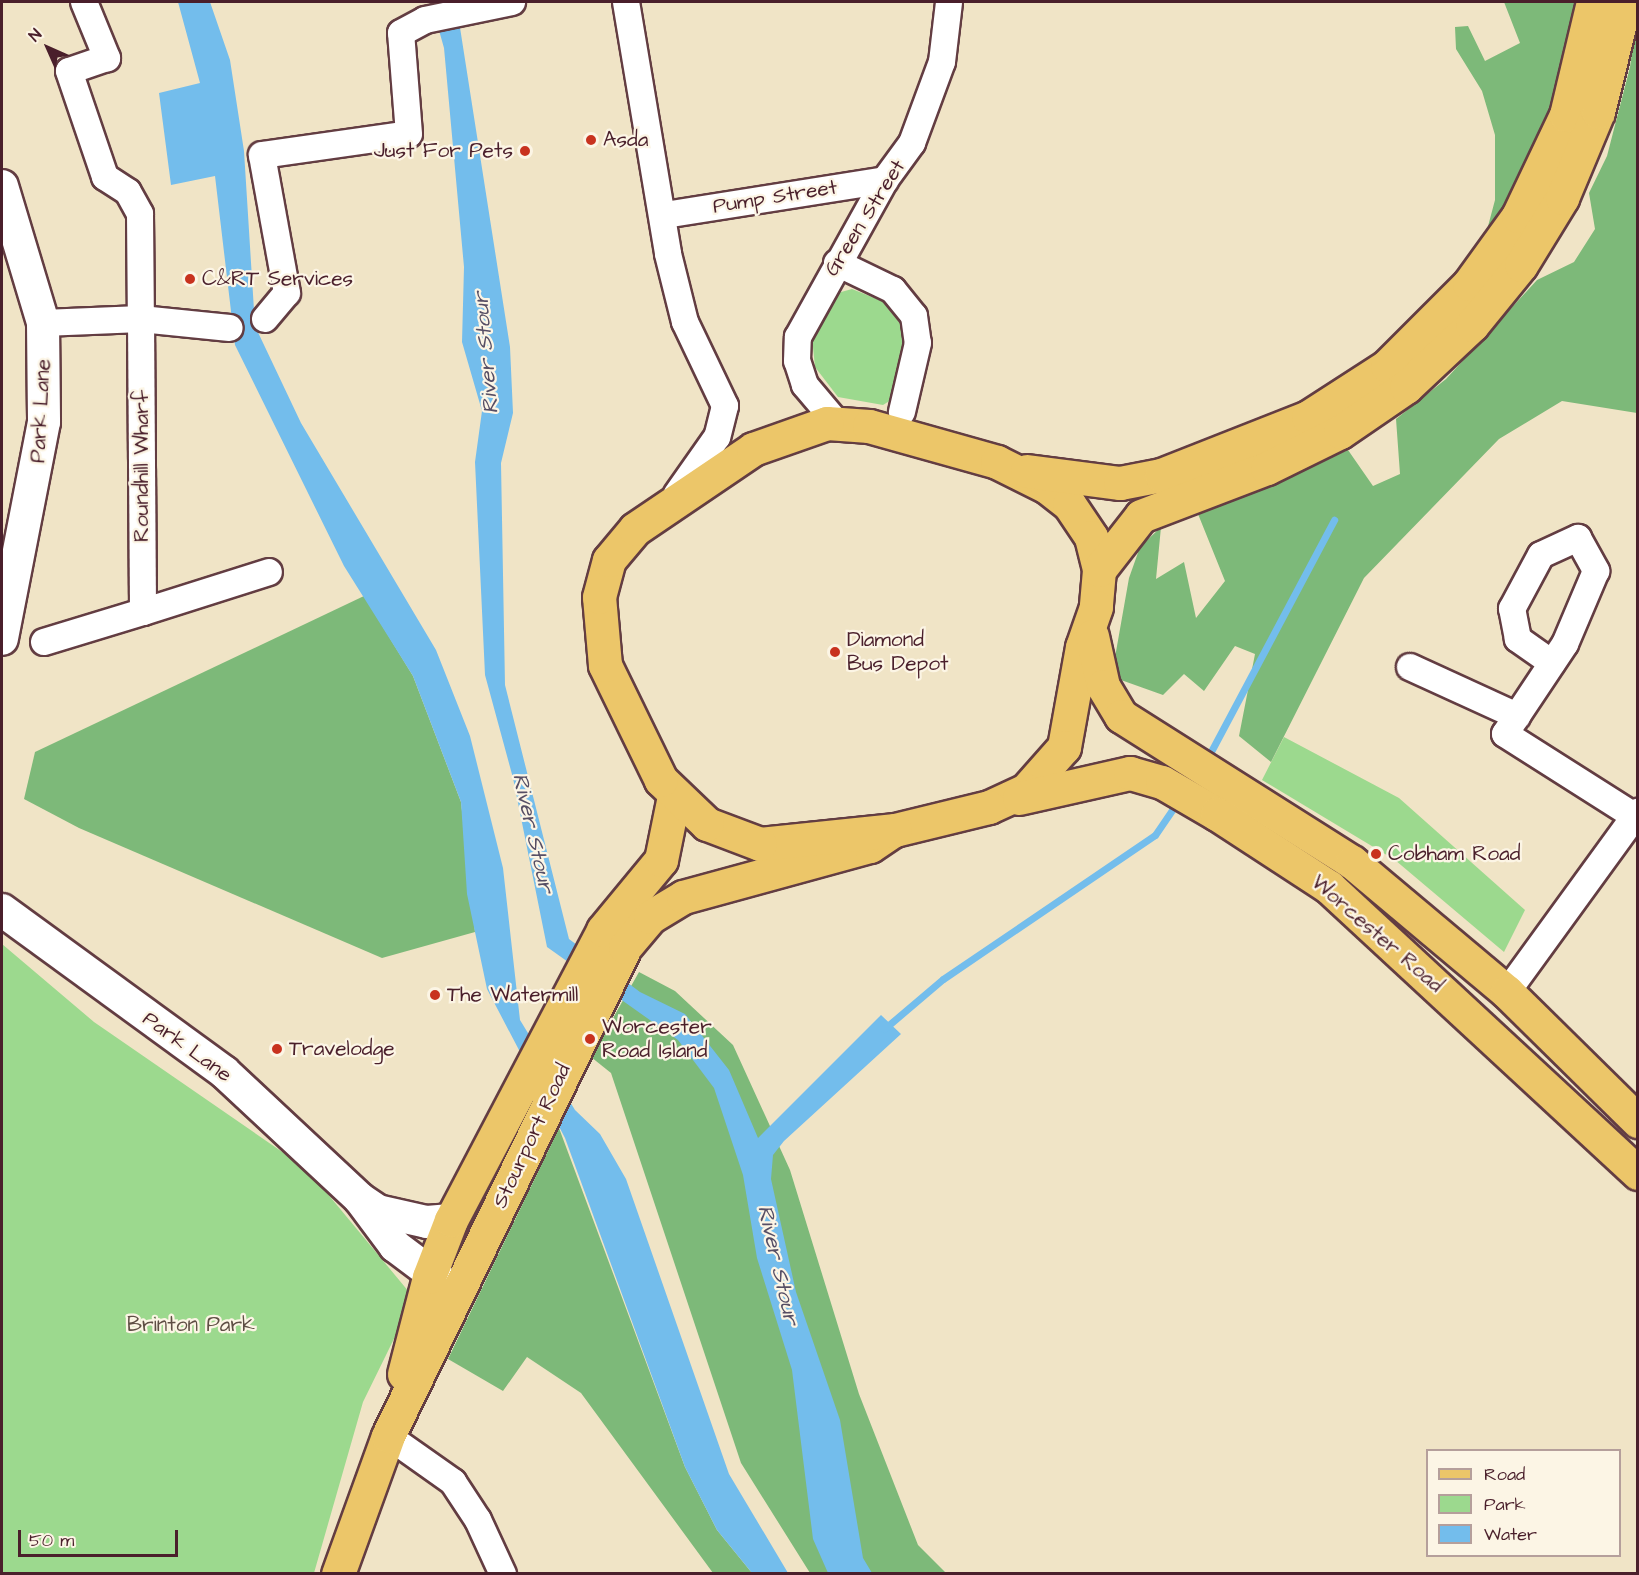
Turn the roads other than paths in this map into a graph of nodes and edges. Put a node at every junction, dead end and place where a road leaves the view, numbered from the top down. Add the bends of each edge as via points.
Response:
1 (84, 2) edge
2 (512, 2) edge
3 (626, 2) edge
4 (949, 2) edge
5 (1593, 2) edge
6 (1625, 2) edge
7 (885, 180) junction
8 (2, 186) edge
9 (665, 215) junction
10 (837, 263) junction
11 (141, 319) junction
12 (265, 319) dead end
13 (44, 323) junction
14 (230, 328) dead end
15 (902, 412) dead end
16 (837, 423) junction
17 (1019, 471) junction
18 (668, 507) junction
19 (10, 556) edge
20 (1099, 570) junction
21 (269, 572) dead end
22 (143, 612) junction
23 (1090, 622) junction
24 (2, 639) edge
25 (44, 642) dead end
26 (1552, 663) dead end
27 (1410, 667) dead end
28 (1517, 716) junction
29 (674, 796) junction
30 (1004, 801) junction
31 (1636, 814) edge
32 (896, 830) junction
33 (1315, 836) junction
34 (1293, 865) junction
35 (2, 910) edge
36 (1507, 992) junction
37 (564, 1044) junction
38 (1565, 1050) junction
39 (1539, 1078) junction
40 (1638, 1121) edge
41 (1638, 1173) edge
42 (360, 1199) junction
43 (451, 1220) junction
44 (429, 1276) junction
45 (460, 1292) junction
46 (388, 1436) junction
47 (338, 1574) edge
48 (503, 1574) edge

1 - 11 street, Roundhill Wharf via 107,58 69,71 105,177 128,192 140,214
2 - 12 street via 425,20 401,33 409,134 262,155 287,292
3 - 9 street
4 - 7 street, Green Street via 942,62 912,143
5 - 17 main road via 1566,115 1518,216 1457,298 1387,366 1308,417 1161,475 1120,483
6 - 20 main road via 1598,112 1562,198 1521,265 1472,325 1423,373 1340,432 1267,468 1141,516
7 - 9 street, Pump Street
7 - 10 street, Green Street
8 - 13 street, Park Lane
9 - 18 street via 685,322 725,406 717,437
10 - 15 street via 892,290 914,316 918,343
10 - 16 street, Green Street via 804,320 796,355 805,385
11 - 13 street
11 - 14 street
11 - 22 street, Roundhill Wharf
13 - 19 street, Park Lane via 44,422
16 - 17 main road via 869,426
16 - 18 main road via 771,440
17 - 20 main road via 1077,514 1094,545
18 - 29 main road via 613,554 598,615 609,676
19 - 24 street, Park Lane
20 - 23 main road
21 - 22 street
22 - 25 street
23 - 30 main road via 1064,747 1036,782
23 - 33 main road, Worcester Road via 1098,674 1114,707 1136,729 1235,783
26 - 28 street
27 - 28 street
28 - 31 street via 1505,734
29 - 32 main road via 707,824 760,843
29 - 37 main road, Stourport Road via 661,860 617,909 578,974
30 - 32 main road
30 - 34 main road, Worcester Road via 1115,775 1162,782
31 - 36 street
32 - 37 main road, Stourport Road via 870,846 683,897 650,917 624,948
33 - 34 main road
33 - 36 main road, Worcester Road
34 - 39 main road, Worcester Road via 1329,888
35 - 42 street, Park Lane via 224,1072
36 - 38 main road, Worcester Road
37 - 43 main road, Stourport Road via 515,1091
37 - 45 main road, Stourport Road via 527,1147
38 - 39 main road
38 - 40 main road, Worcester Road
39 - 41 main road, Worcester Road
42 - 43 street, Park Lane via 378,1211 427,1222
42 - 44 street, Park Lane via 395,1246
43 - 44 main road, Stourport Road
44 - 45 street, Park Lane
44 - 46 main road, Stourport Road
45 - 46 main road, Stourport Road
46 - 47 main road, Stourport Road
46 - 48 street via 453,1482 484,1529

